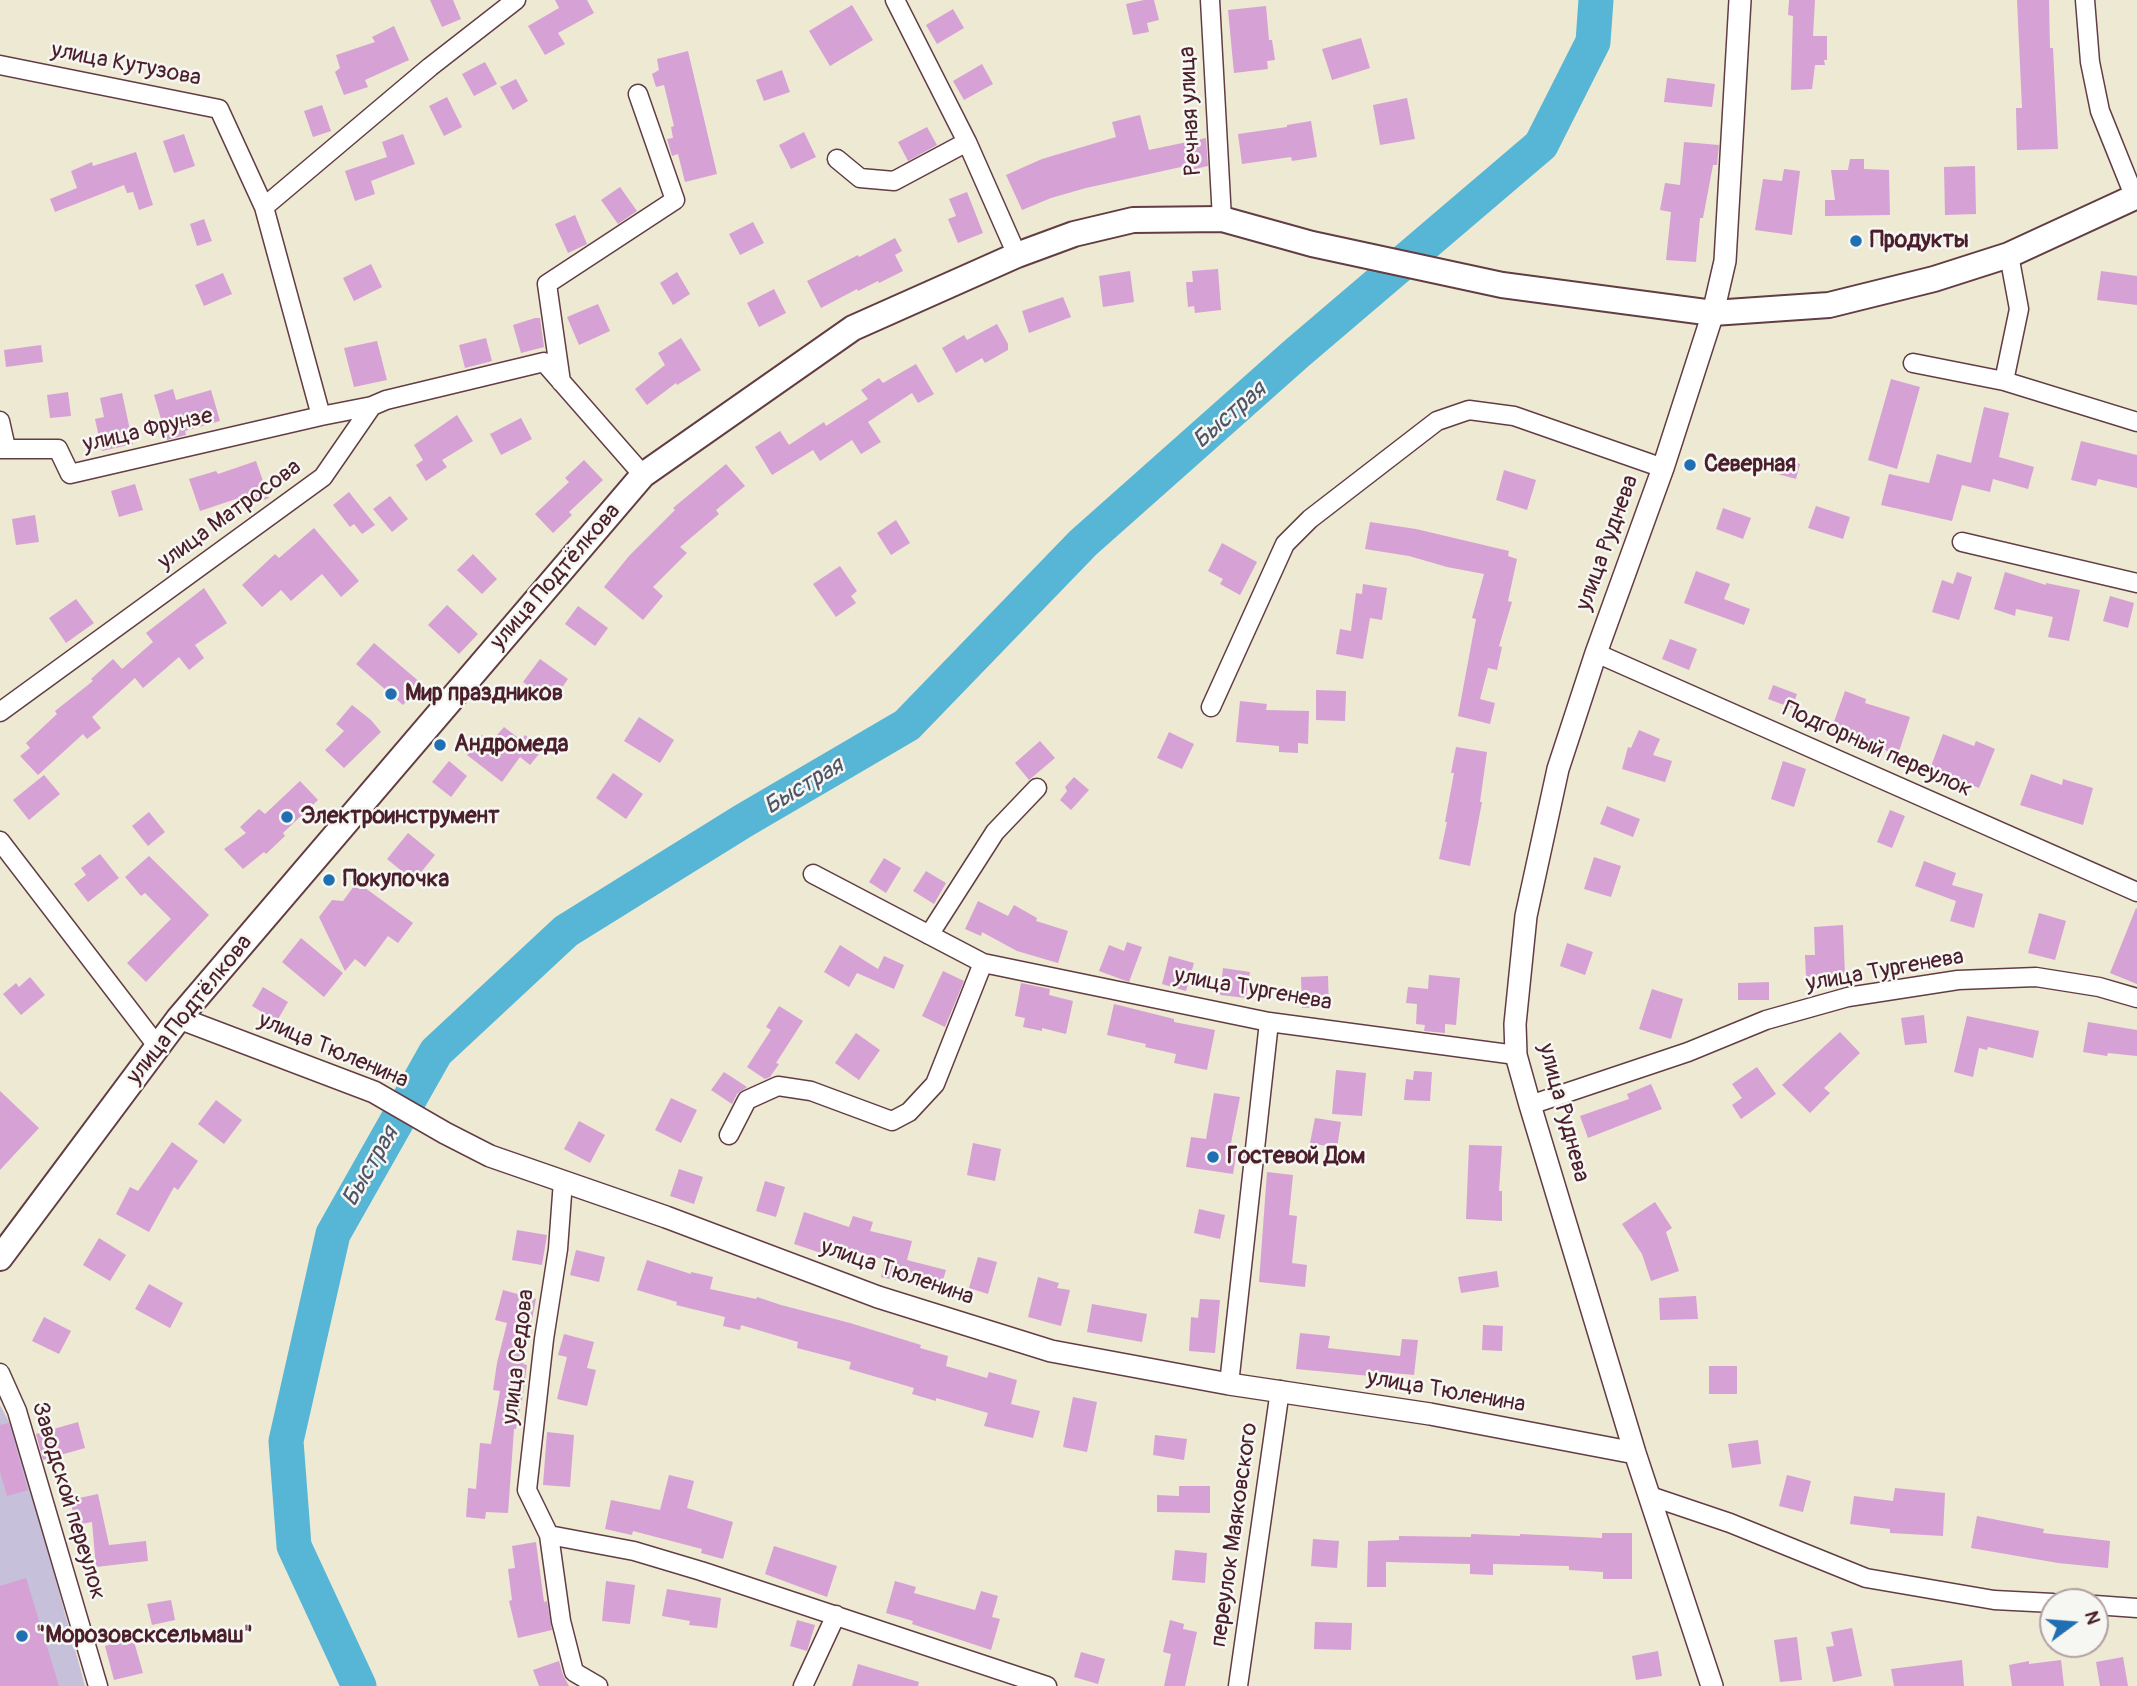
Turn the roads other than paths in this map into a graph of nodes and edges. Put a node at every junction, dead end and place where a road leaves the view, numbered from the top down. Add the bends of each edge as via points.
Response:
1 (516, 0) edge
2 (895, 0) edge
3 (1210, 0) edge
4 (1740, 0) edge
5 (2085, 0) edge
6 (0, 65) edge
7 (638, 94) dead end
8 (967, 142) junction
9 (837, 159) dead end
10 (2136, 197) edge
11 (264, 207) junction
12 (1222, 219) junction
13 (1017, 255) junction
14 (2009, 255) junction
15 (1713, 313) junction
16 (1913, 363) dead end
17 (2004, 381) junction
18 (561, 382) junction
19 (372, 406) junction
20 (321, 416) junction
21 (0, 421) edge
22 (2137, 422) edge
23 (3, 449) edge
24 (1663, 468) junction
25 (643, 475) junction
26 (1962, 542) dead end
27 (2137, 583) edge
28 (1597, 653) junction
29 (1211, 707) dead end
30 (0, 712) edge
31 (1037, 788) dead end
32 (0, 841) edge
33 (6, 865) edge
34 (813, 874) dead end
35 (2137, 892) edge
36 (929, 935) junction
37 (983, 963) junction
38 (2137, 998) edge
39 (179, 1018) junction
40 (1269, 1021) junction
41 (158, 1047) junction
42 (1516, 1055) junction
43 (1530, 1105) junction
44 (729, 1135) dead end
45 (563, 1181) junction
46 (1, 1254) edge
47 (0, 1373) edge
48 (1228, 1384) junction
49 (1280, 1390) junction
50 (1635, 1453) junction
51 (1650, 1496) junction
52 (550, 1535) junction
53 (2039, 1602) edge
54 (2109, 1606) edge
55 (2137, 1608) edge
56 (836, 1615) junction
57 (98, 1686) edge
58 (598, 1686) edge
59 (803, 1686) edge
60 (1047, 1686) edge
61 (1238, 1686) edge
62 (1712, 1686) edge

1 - 11 street
2 - 8 street
3 - 12 street, Речная улица
4 - 15 street, улица Руднева via 1725,261
5 - 10 street via 2100,111
6 - 11 street, улица Кутузова via 219,109
7 - 18 street via 675,200 547,284
8 - 9 street via 894,181 860,178
8 - 13 street
10 - 14 main road, улица Подтёлкова
11 - 20 street, улица Кутузова
12 - 13 main road, улица Подтёлкова via 1133,220 1074,234
12 - 15 main road, улица Подтёлкова via 1312,244 1502,285
13 - 25 main road, улица Подтёлкова via 853,328
14 - 15 main road, улица Подтёлкова via 1829,305
14 - 17 street via 2019,309
15 - 24 street, улица Руднева
16 - 17 street
17 - 22 street
18 - 19 street via 544,362
18 - 25 street
19 - 20 street
19 - 30 street, улица Матросова via 323,477
20 - 23 street, улица Фрунзе via 70,474 58,449
21 - 23 street
24 - 28 street, улица Руднева
24 - 29 street, улица Руднева via 1514,416 1469,410 1437,421 1310,519 1285,544
25 - 39 main road, улица Подтёлкова
26 - 27 street
28 - 35 street, Подгорный переулок
28 - 42 street, улица Руднева via 1558,769 1526,916
31 - 36 street via 995,832
32 - 33 street
33 - 41 street
34 - 36 street, улица Тургенева
36 - 37 street, улица Тургенева
37 - 40 street, улица Тургенева
37 - 44 street via 935,1084 909,1112 891,1121 811,1091 778,1086 747,1100
38 - 43 street, улица Тургенева via 2036,977 1958,980 1848,997 1766,1020 1688,1052
39 - 41 main road, улица Подтёлкова
39 - 45 street, улица Тюленина via 374,1092 490,1156
40 - 42 street, улица Тургенева
40 - 48 street
41 - 46 main road, улица Подтёлкова
42 - 43 street, улица Руднева
43 - 50 street, улица Руднева
45 - 48 street, улица Тюленина via 878,1297 1051,1351
45 - 52 street, улица Седова via 527,1490
47 - 57 street, Заводской переулок via 17,1411
48 - 49 street, улица Тюленина
49 - 50 street, улица Тюленина
49 - 61 street, переулок Маяковского
50 - 51 street, улица Руднева
51 - 53 street via 1866,1578 1994,1600
51 - 62 street, улица Руднева
52 - 56 street via 634,1551
52 - 58 street, улица Седова via 561,1621 574,1672
54 - 55 street
56 - 59 street
56 - 60 street

